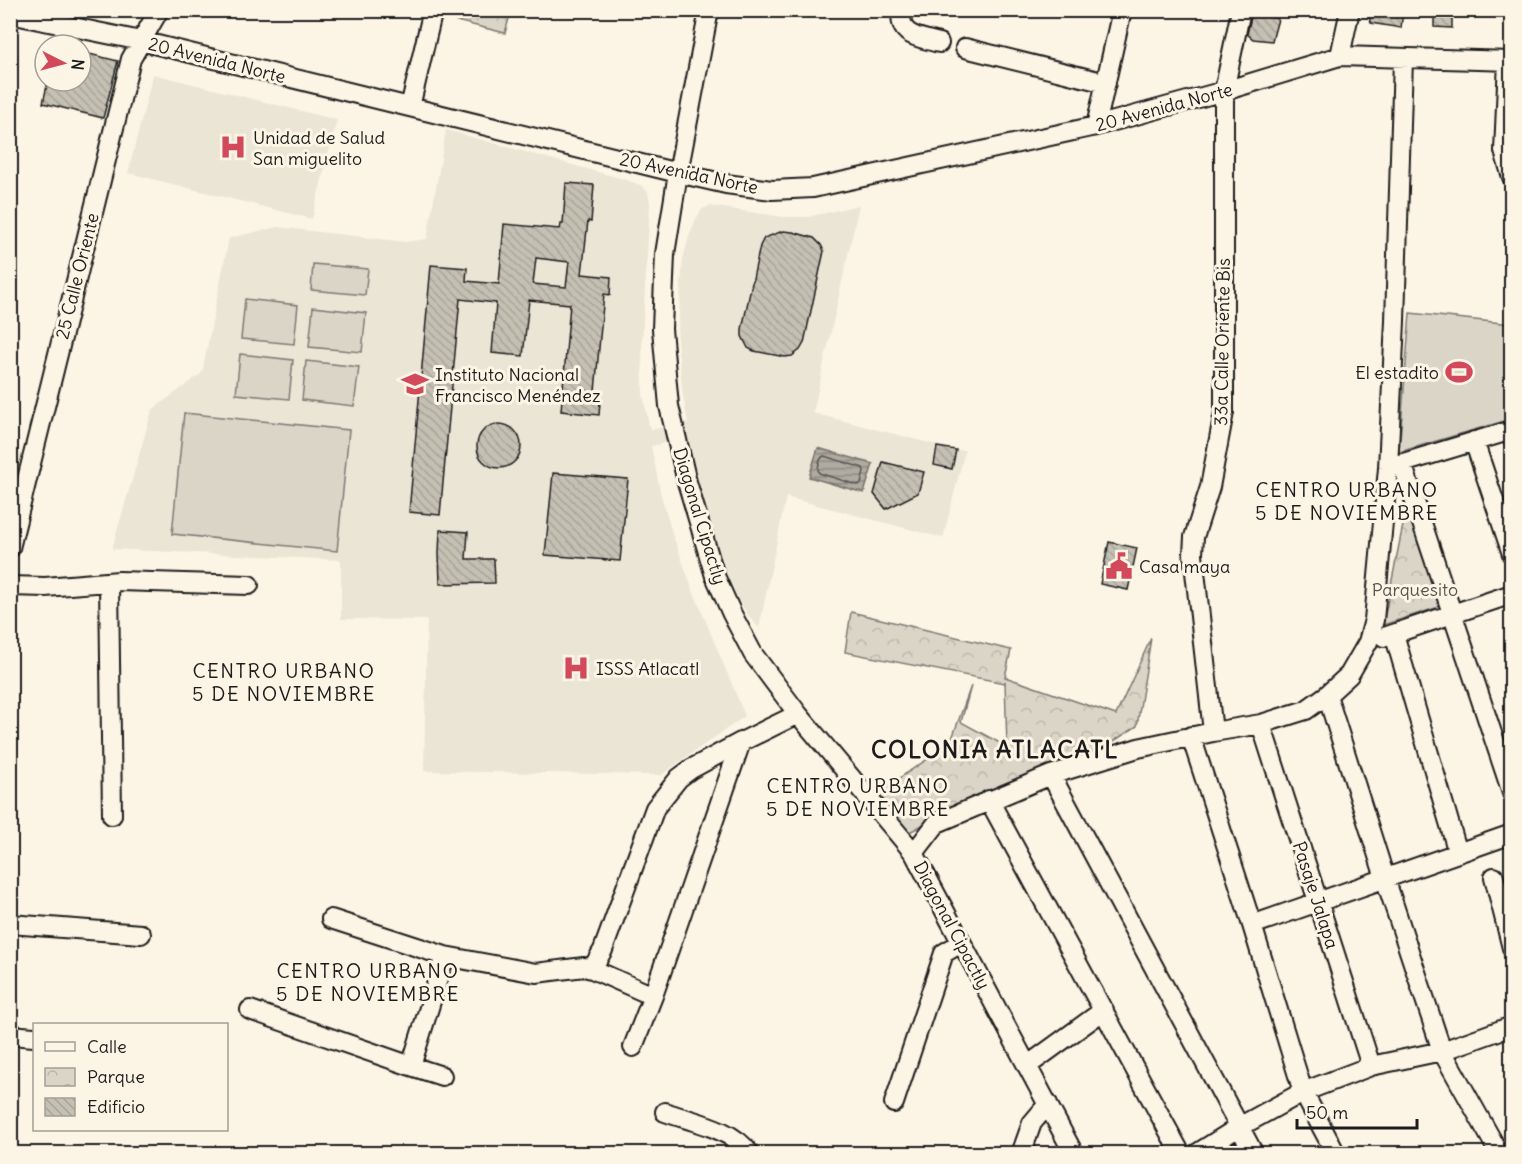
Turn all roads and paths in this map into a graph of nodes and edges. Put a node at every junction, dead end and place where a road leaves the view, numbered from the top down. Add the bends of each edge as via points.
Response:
1 (159, 10) edge
2 (433, 10) edge
3 (709, 10) edge
4 (902, 10) edge
5 (1122, 10) edge
6 (1241, 10) edge
7 (1350, 10) edge
8 (10, 14) edge
9 (141, 41) junction
10 (939, 43) dead end
11 (965, 48) dead end
12 (1340, 56) junction
13 (1403, 58) junction
14 (1510, 61) edge
15 (1106, 83) junction
16 (1224, 92) junction
17 (410, 107) junction
18 (1096, 126) junction
19 (678, 173) junction
20 (1512, 177) edge
21 (1512, 430) edge
22 (1474, 441) junction
23 (1395, 465) junction
24 (10, 548) edge
25 (1512, 554) edge
26 (109, 582) junction
27 (249, 585) dead end
28 (10, 586) edge
29 (1512, 594) edge
30 (1452, 614) junction
31 (1394, 634) junction
32 (1368, 642) junction
33 (1327, 695) junction
34 (798, 714) junction
35 (1261, 723) junction
36 (1213, 732) junction
37 (1191, 736) junction
38 (741, 742) junction
39 (1051, 775) junction
40 (1512, 793) edge
41 (989, 800) junction
42 (112, 815) dead end
43 (1512, 834) edge
44 (914, 853) junction
45 (1458, 853) junction
46 (1494, 877) dead end
47 (1385, 878) junction
48 (1318, 902) junction
49 (331, 920) dead end
50 (10, 924) edge
51 (1252, 925) junction
52 (141, 934) dead end
53 (962, 943) junction
54 (1512, 948) edge
55 (445, 956) junction
56 (592, 969) junction
57 (653, 996) junction
58 (250, 1010) dead end
59 (1104, 1010) junction
60 (1512, 1026) edge
61 (10, 1035) edge
62 (33, 1037) edge
63 (633, 1047) dead end
64 (1442, 1051) junction
65 (411, 1066) junction
66 (1027, 1066) junction
67 (1371, 1066) junction
68 (442, 1076) dead end
69 (1303, 1092) junction
70 (894, 1103) dead end
71 (1048, 1104) junction
72 (665, 1113) dead end
73 (1239, 1127) junction
74 (1512, 1139) edge
75 (1496, 1152) edge
76 (750, 1154) edge
77 (1021, 1154) edge
78 (1074, 1154) edge
79 (1181, 1154) edge
80 (1196, 1154) edge
81 (1254, 1154) edge
82 (1336, 1154) edge

1 - 9 street, 25 Calle Oriente
2 - 17 street
3 - 19 street, Diagonal Cipactly
4 - 10 street via 901,24 908,33
5 - 15 street
6 - 16 street, 33a Calle Oriente Bis
7 - 12 street
8 - 9 street, 20 Avenida Norte
9 - 17 street, 20 Avenida Norte
9 - 24 street, 25 Calle Oriente via 131,59
11 - 15 street
12 - 13 street, 20 Avenida Norte
12 - 16 street, 20 Avenida Norte
13 - 14 street, 20 Avenida Norte
13 - 23 street
14 - 20 street via 1504,151
15 - 18 street
16 - 18 street, 20 Avenida Norte
16 - 36 street, 33a Calle Oriente Bis via 1224,412 1193,554
17 - 19 street, 20 Avenida Norte
18 - 19 street, 20 Avenida Norte via 813,188 772,190
19 - 34 street, Diagonal Cipactly via 665,254 662,329 669,406 715,576 753,654
21 - 22 street
22 - 23 street
22 - 25 street
23 - 30 street
23 - 32 street
26 - 27 street
26 - 28 street
26 - 42 street
29 - 30 street
30 - 31 street
30 - 40 street
31 - 32 street
31 - 45 street
32 - 33 street via 1349,675
33 - 35 street via 1305,710
33 - 47 street
34 - 38 street
34 - 44 street, Diagonal Cipactly
35 - 36 street
35 - 48 street, Pasaje Jalapa
36 - 37 street
37 - 39 street
37 - 51 street
38 - 56 street via 685,774 655,808 603,950
38 - 57 street
39 - 41 street
39 - 73 street
41 - 44 street via 938,823
41 - 59 street
43 - 45 street
44 - 53 street, Diagonal Cipactly
45 - 47 street
46 - 54 street
47 - 48 street
47 - 64 street
48 - 51 street
48 - 67 street, Pasaje Jalapa
49 - 55 street
50 - 52 street
51 - 69 street
53 - 66 street, Diagonal Cipactly
53 - 70 street via 944,953
55 - 56 street via 536,973
55 - 65 street
56 - 57 street
57 - 63 street
58 - 65 street
59 - 66 street
59 - 79 street
60 - 64 street
61 - 62 street
64 - 67 street
64 - 75 street
65 - 68 street
66 - 71 street, Diagonal Cipactly
67 - 69 street
69 - 73 street
69 - 82 street
71 - 77 street via 1032,1123
71 - 78 street, Diagonal Cipactly
72 - 76 street via 733,1137
73 - 80 street
73 - 81 street
74 - 75 street

